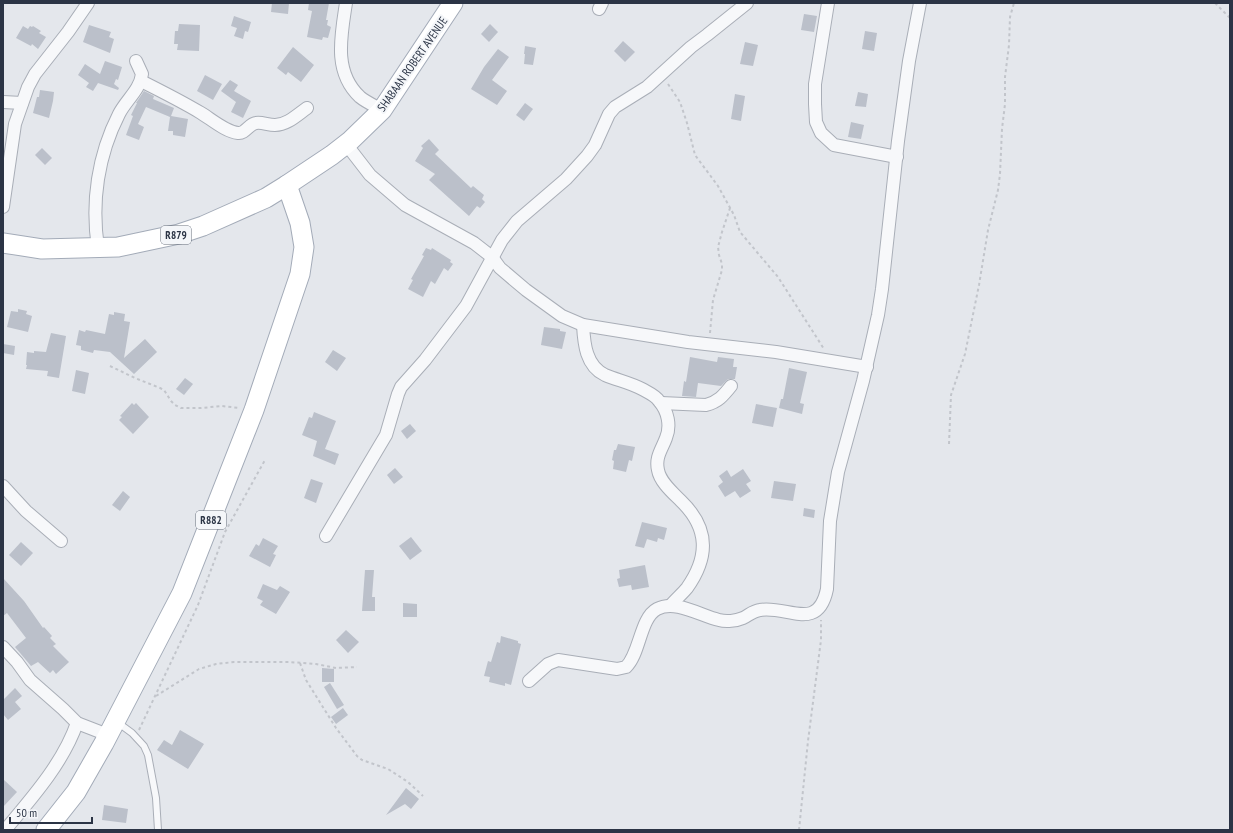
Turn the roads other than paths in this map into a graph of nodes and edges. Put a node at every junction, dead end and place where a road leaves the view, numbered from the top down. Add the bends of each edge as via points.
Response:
1 (88, 3) edge
2 (346, 3) edge
3 (453, 3) edge
4 (747, 3) edge
5 (828, 3) edge
6 (920, 3) edge
7 (136, 61) dead end
8 (141, 81) junction
9 (3, 102) edge
10 (22, 102) junction
11 (307, 108) dead end
12 (382, 110) junction
13 (339, 150) junction
14 (897, 157) junction
15 (287, 185) junction
16 (3, 207) edge
17 (3, 242) edge
18 (98, 248) junction
19 (492, 257) junction
20 (583, 325) junction
21 (867, 367) junction
22 (731, 386) dead end
23 (661, 403) junction
24 (3, 486) edge
25 (326, 536) dead end
26 (61, 541) dead end
27 (670, 606) junction
28 (3, 647) edge
29 (528, 681) dead end
30 (77, 723) junction
31 (112, 728) junction
32 (7, 823) edge
33 (46, 830) edge
34 (158, 830) edge

1 - 10 street via 35,74
2 - 12 street via 341,40 342,66 348,84 361,98
3 - 12 main road, SHABAAN ROBERT AVENUE / R879
4 - 19 street via 690,47 647,87 615,107 608,114 595,145 587,156 566,179 517,221
5 - 14 street via 815,84 816,122 821,133 834,145
6 - 14 street via 909,61
7 - 8 street via 142,74
8 - 11 street via 238,133 254,123 283,124
8 - 18 street via 120,113 102,158 96,191 95,229
9 - 10 street
10 - 16 street via 15,124
12 - 13 main road, SHABAAN ROBERT AVENUE / R879
13 - 15 main road, R879
13 - 19 street via 405,205 474,243
14 - 21 street via 882,288
15 - 18 main road, R879 via 266,198 203,226 118,248
15 - 31 main road, R882 via 300,223 304,247 300,274 254,410 182,593
17 - 18 main road, R879 via 42,249
19 - 20 street via 500,268 526,290 562,316
19 - 25 street via 466,306 401,387 386,435
20 - 21 street
20 - 23 street via 584,344 594,367 604,374 649,392
21 - 27 street via 838,472 830,521 827,588 821,606 804,614 758,610 743,618 729,621 720,621
22 - 23 street via 722,398 706,405
23 - 27 street via 669,423 668,434 657,461 658,471 664,482 695,516 701,529 703,546 699,567 693,579
24 - 26 street via 26,511
27 - 29 street via 656,609 651,615 626,667 612,669 558,660 548,664
28 - 30 street via 30,680
30 - 31 street
30 - 32 street via 72,738 35,794
31 - 33 main road, R882 via 76,792
31 - 34 lane via 132,733 144,746 156,798

